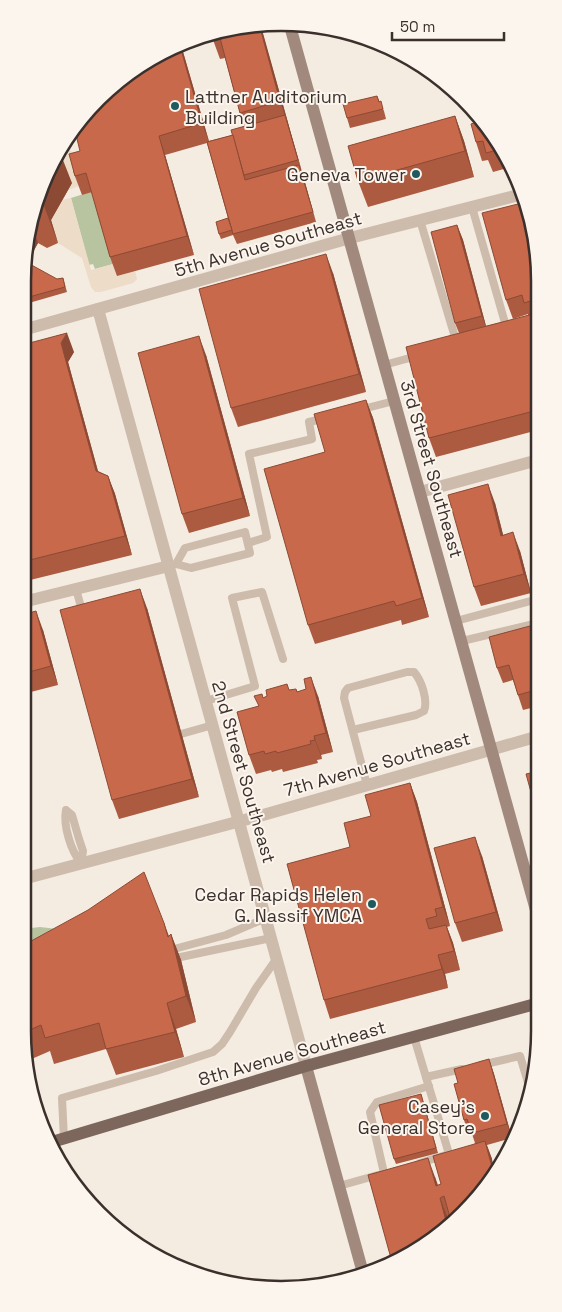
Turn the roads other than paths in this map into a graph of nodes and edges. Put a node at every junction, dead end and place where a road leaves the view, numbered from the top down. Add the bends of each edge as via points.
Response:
1 (292, 32) edge
2 (515, 196) edge
3 (472, 207) junction
4 (420, 220) junction
5 (350, 238) junction
6 (98, 309) junction
7 (31, 328) edge
8 (499, 335) edge
9 (466, 343) edge
10 (458, 346) junction
11 (449, 348) edge
12 (424, 354) edge
13 (384, 365) junction
14 (394, 401) junction
15 (354, 411) edge
16 (336, 416) edge
17 (531, 462) edge
18 (420, 492) junction
19 (248, 543) junction
20 (173, 565) junction
21 (76, 589) junction
22 (31, 600) edge
23 (531, 602) edge
24 (456, 621) junction
25 (85, 624) edge
26 (531, 625) edge
27 (462, 641) junction
28 (283, 659) dead end
29 (206, 701) junction
30 (213, 725) junction
31 (352, 730) junction
32 (167, 738) edge
33 (531, 738) edge
34 (492, 750) junction
35 (367, 785) junction
36 (239, 821) junction
37 (80, 863) junction
38 (531, 873) edge
39 (526, 874) junction
40 (31, 877) edge
41 (531, 892) edge
42 (266, 918) junction
43 (272, 938) junction
44 (174, 949) edge
45 (176, 958) edge
46 (277, 958) junction
47 (531, 1005) edge
48 (414, 1037) junction
49 (306, 1066) junction
50 (426, 1077) junction
51 (526, 1077) edge
52 (429, 1086) junction
53 (56, 1139) edge
54 (56, 1141) edge
55 (412, 1165) edge
56 (393, 1170) edge
57 (384, 1173) junction
58 (339, 1186) junction
59 (361, 1267) edge

1 - 5 street, 3rd Street Southeast
2 - 3 street, 5th Avenue Southeast
3 - 4 street, 5th Avenue Southeast
3 - 8 lane via 511,332
4 - 5 street, 5th Avenue Southeast
4 - 10 lane
5 - 6 street, 5th Avenue Southeast
5 - 13 street, 3rd Street Southeast
6 - 7 street, 5th Avenue Southeast
6 - 20 street, 2nd Street Southeast
9 - 10 lane
10 - 11 lane
12 - 13 lane
13 - 14 street, 3rd Street Southeast
14 - 15 lane
14 - 18 street, 3rd Street Southeast
16 - 19 lane via 309,422 312,439 249,454 267,537
17 - 18 street
18 - 24 street, 3rd Street Southeast
19 - 20 lane via 250,553 191,568
19 - 20 lane via 245,532 185,548
20 - 21 street
20 - 29 street, 2nd Street Southeast
21 - 22 street
21 - 25 lane
23 - 24 lane
24 - 27 street, 3rd Street Southeast
26 - 27 lane
27 - 34 street, 3rd Street Southeast
28 - 29 lane via 262,592 232,598 255,686
29 - 30 street, 2nd Street Southeast
30 - 32 lane
30 - 36 street, 2nd Street Southeast
31 - 31 lane via 344,698 348,688 408,672 419,677 426,705 424,711
31 - 35 lane
33 - 34 street, 7th Avenue Southeast
34 - 35 street, 7th Avenue Southeast
34 - 39 street, 3rd Street Southeast
35 - 36 street, 7th Avenue Southeast
36 - 37 street, 7th Avenue Southeast
36 - 42 street, 2nd Street Southeast
37 - 37 lane via 79,839 72,815 66,810 72,852
37 - 40 street, 7th Avenue Southeast
38 - 39 lane
39 - 41 street, 3rd Street Southeast
42 - 43 street, 2nd Street Southeast
42 - 44 lane via 226,935
43 - 45 lane
43 - 46 street, 2nd Street Southeast
46 - 49 street, 2nd Street Southeast
46 - 53 lane via 222,1044 213,1052 62,1098
47 - 48 main road, 8th Avenue Southeast
48 - 49 main road, 8th Avenue Southeast
48 - 50 lane
49 - 54 main road, 8th Avenue Southeast
49 - 58 street, 2nd Street Southeast
50 - 51 lane via 520,1056
50 - 52 lane
52 - 55 lane via 449,1154
52 - 57 lane via 377,1102 370,1112
56 - 57 lane
57 - 58 lane
58 - 59 street, 2nd Street Southeast

